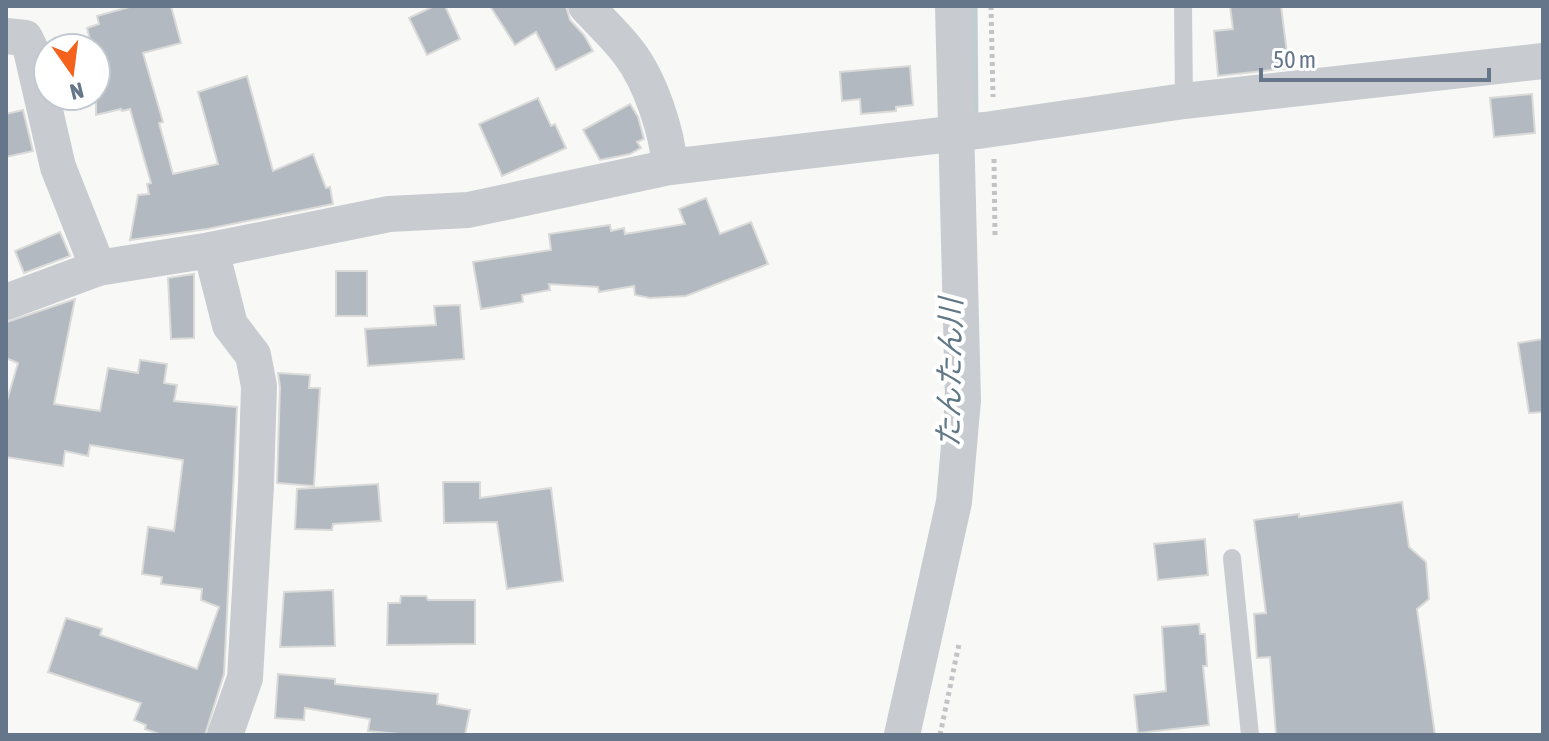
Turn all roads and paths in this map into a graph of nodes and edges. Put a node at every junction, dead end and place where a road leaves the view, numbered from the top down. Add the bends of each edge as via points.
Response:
1 (586, 6) edge
2 (953, 6) edge
3 (1183, 6) edge
4 (6, 36) edge
5 (1543, 61) edge
6 (1184, 101) junction
7 (969, 132) junction
8 (670, 167) junction
9 (211, 250) junction
10 (98, 268) junction
11 (6, 302) edge
12 (1232, 558) dead end
13 (225, 735) edge
14 (902, 735) edge
15 (1250, 735) edge

1 - 8 street via 631,55 668,140
2 - 7 street
3 - 6 lane
4 - 10 street via 25,38 31,50 58,167
5 - 6 street
6 - 7 street
7 - 8 street
7 - 14 street via 963,400 954,502
8 - 9 street via 468,210 389,214
9 - 10 street
9 - 13 street via 230,325 253,355 259,386 245,678
10 - 11 street
12 - 15 lane

